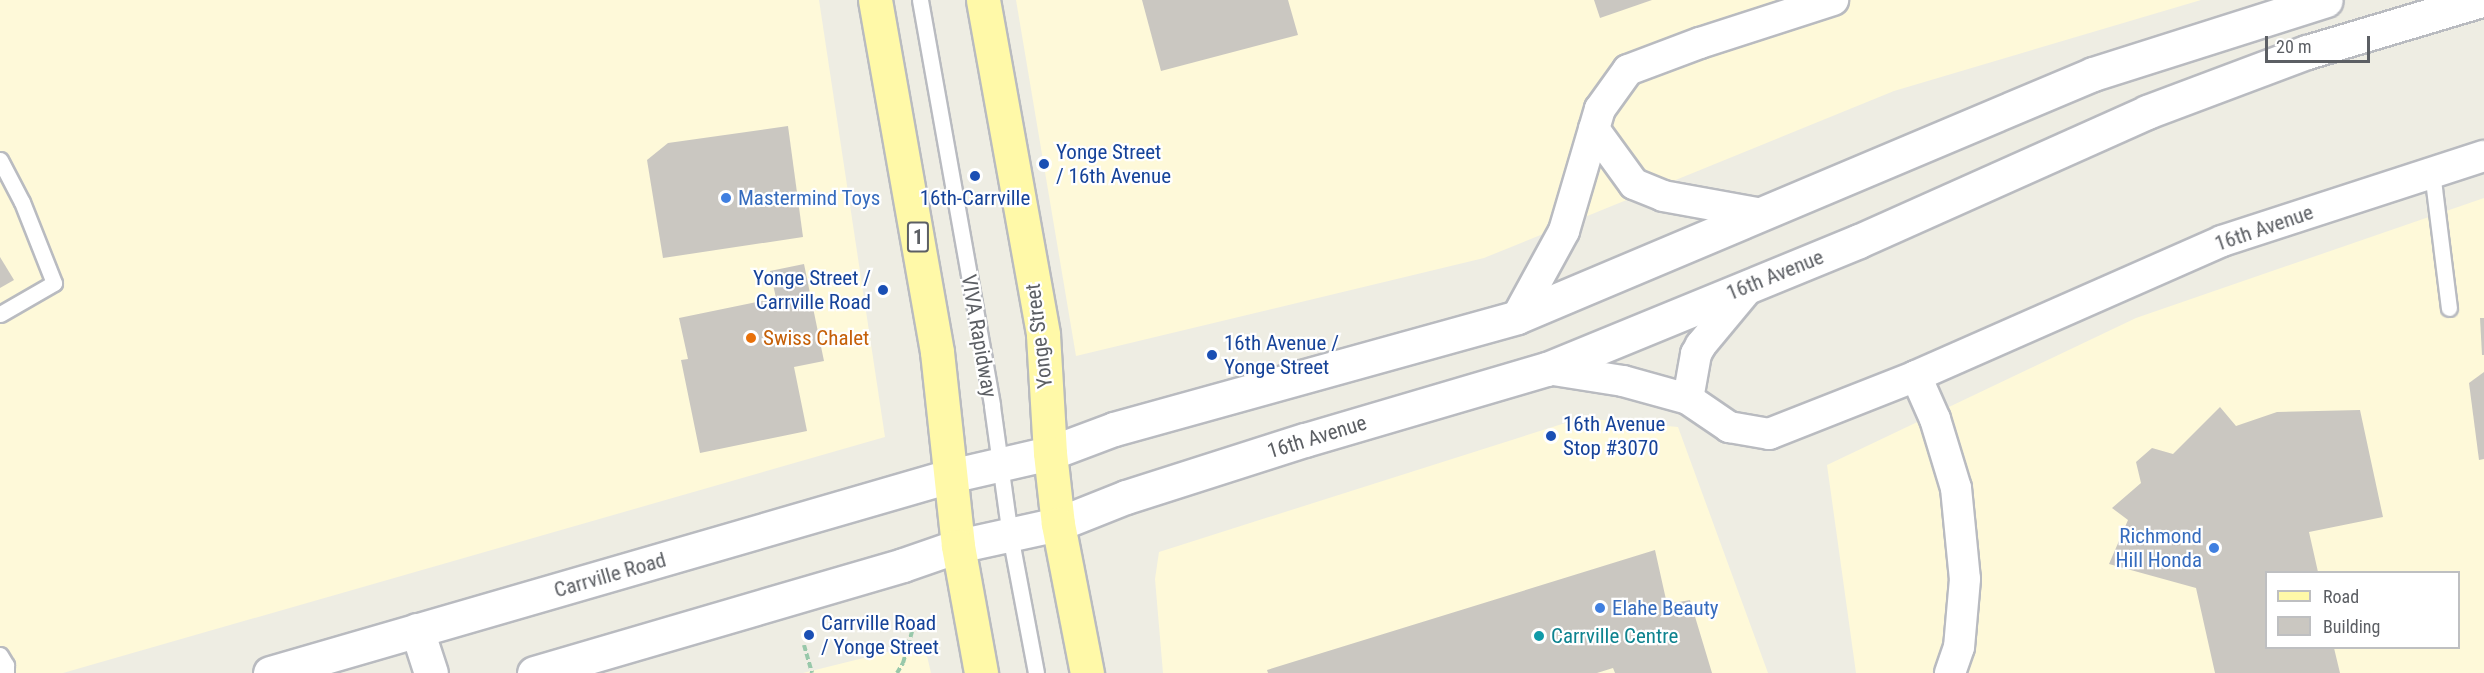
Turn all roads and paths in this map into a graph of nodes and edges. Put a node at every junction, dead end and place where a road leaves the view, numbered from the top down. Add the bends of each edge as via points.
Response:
1 (875, 0) edge
2 (920, 0) edge
3 (982, 0) edge
4 (1833, 0) edge
5 (2326, 0) edge
6 (2481, 0) edge
7 (1594, 129) junction
8 (2484, 156) edge
9 (0, 160) edge
10 (2432, 172) junction
11 (1762, 214) junction
12 (1750, 286) junction
13 (2449, 308) dead end
14 (0, 314) edge
15 (1517, 317) junction
16 (1547, 369) junction
17 (1916, 376) junction
18 (1688, 399) junction
19 (1050, 453) junction
20 (1000, 465) junction
21 (950, 476) junction
22 (1058, 524) junction
23 (1010, 535) junction
24 (958, 546) junction
25 (913, 627) dead end
26 (417, 630) junction
27 (804, 645) dead end
28 (0, 655) edge
29 (549, 671) edge
30 (6, 673) edge
31 (270, 673) edge
32 (431, 673) edge
33 (812, 673) edge
34 (897, 673) edge
35 (981, 673) edge
36 (1036, 673) edge
37 (1087, 673) edge
38 (1950, 673) edge

1 - 21 main road, 1 via 937,352
2 - 20 lane, VIVA Rapidway
3 - 19 main road, Yonge Street via 1043,335
4 - 7 street via 1628,70 1600,109
5 - 11 main road via 2093,74
6 - 12 main road, 16th Avenue via 2307,52 2147,112
7 - 11 street via 1634,184 1663,196
7 - 15 street via 1564,231
8 - 10 street, 16th Avenue
9 - 14 lane via 22,202 54,283
10 - 13 lane
10 - 17 street, 16th Avenue via 2222,241
11 - 15 main road
12 - 16 main road, 16th Avenue
12 - 18 street via 1696,354
15 - 19 main road via 1114,429
16 - 18 street, 16th Avenue via 1623,381
16 - 22 main road, 16th Avenue via 1126,497
17 - 18 street, 16th Avenue via 1769,434 1729,427
17 - 38 street via 1935,419 1956,488 1965,579 1959,647
19 - 20 main road
19 - 22 main road, Yonge Street
20 - 21 main road
20 - 23 lane, VIVA Rapidway
21 - 24 main road, 1
21 - 26 main road, Carrville Road
22 - 23 main road
22 - 37 main road, Yonge Street
23 - 24 main road
23 - 36 lane, VIVA Rapidway
24 - 29 main road
24 - 35 main road, 1
25 - 34 path
26 - 31 main road, Carrville Road
26 - 32 main road
27 - 33 path
28 - 30 lane

